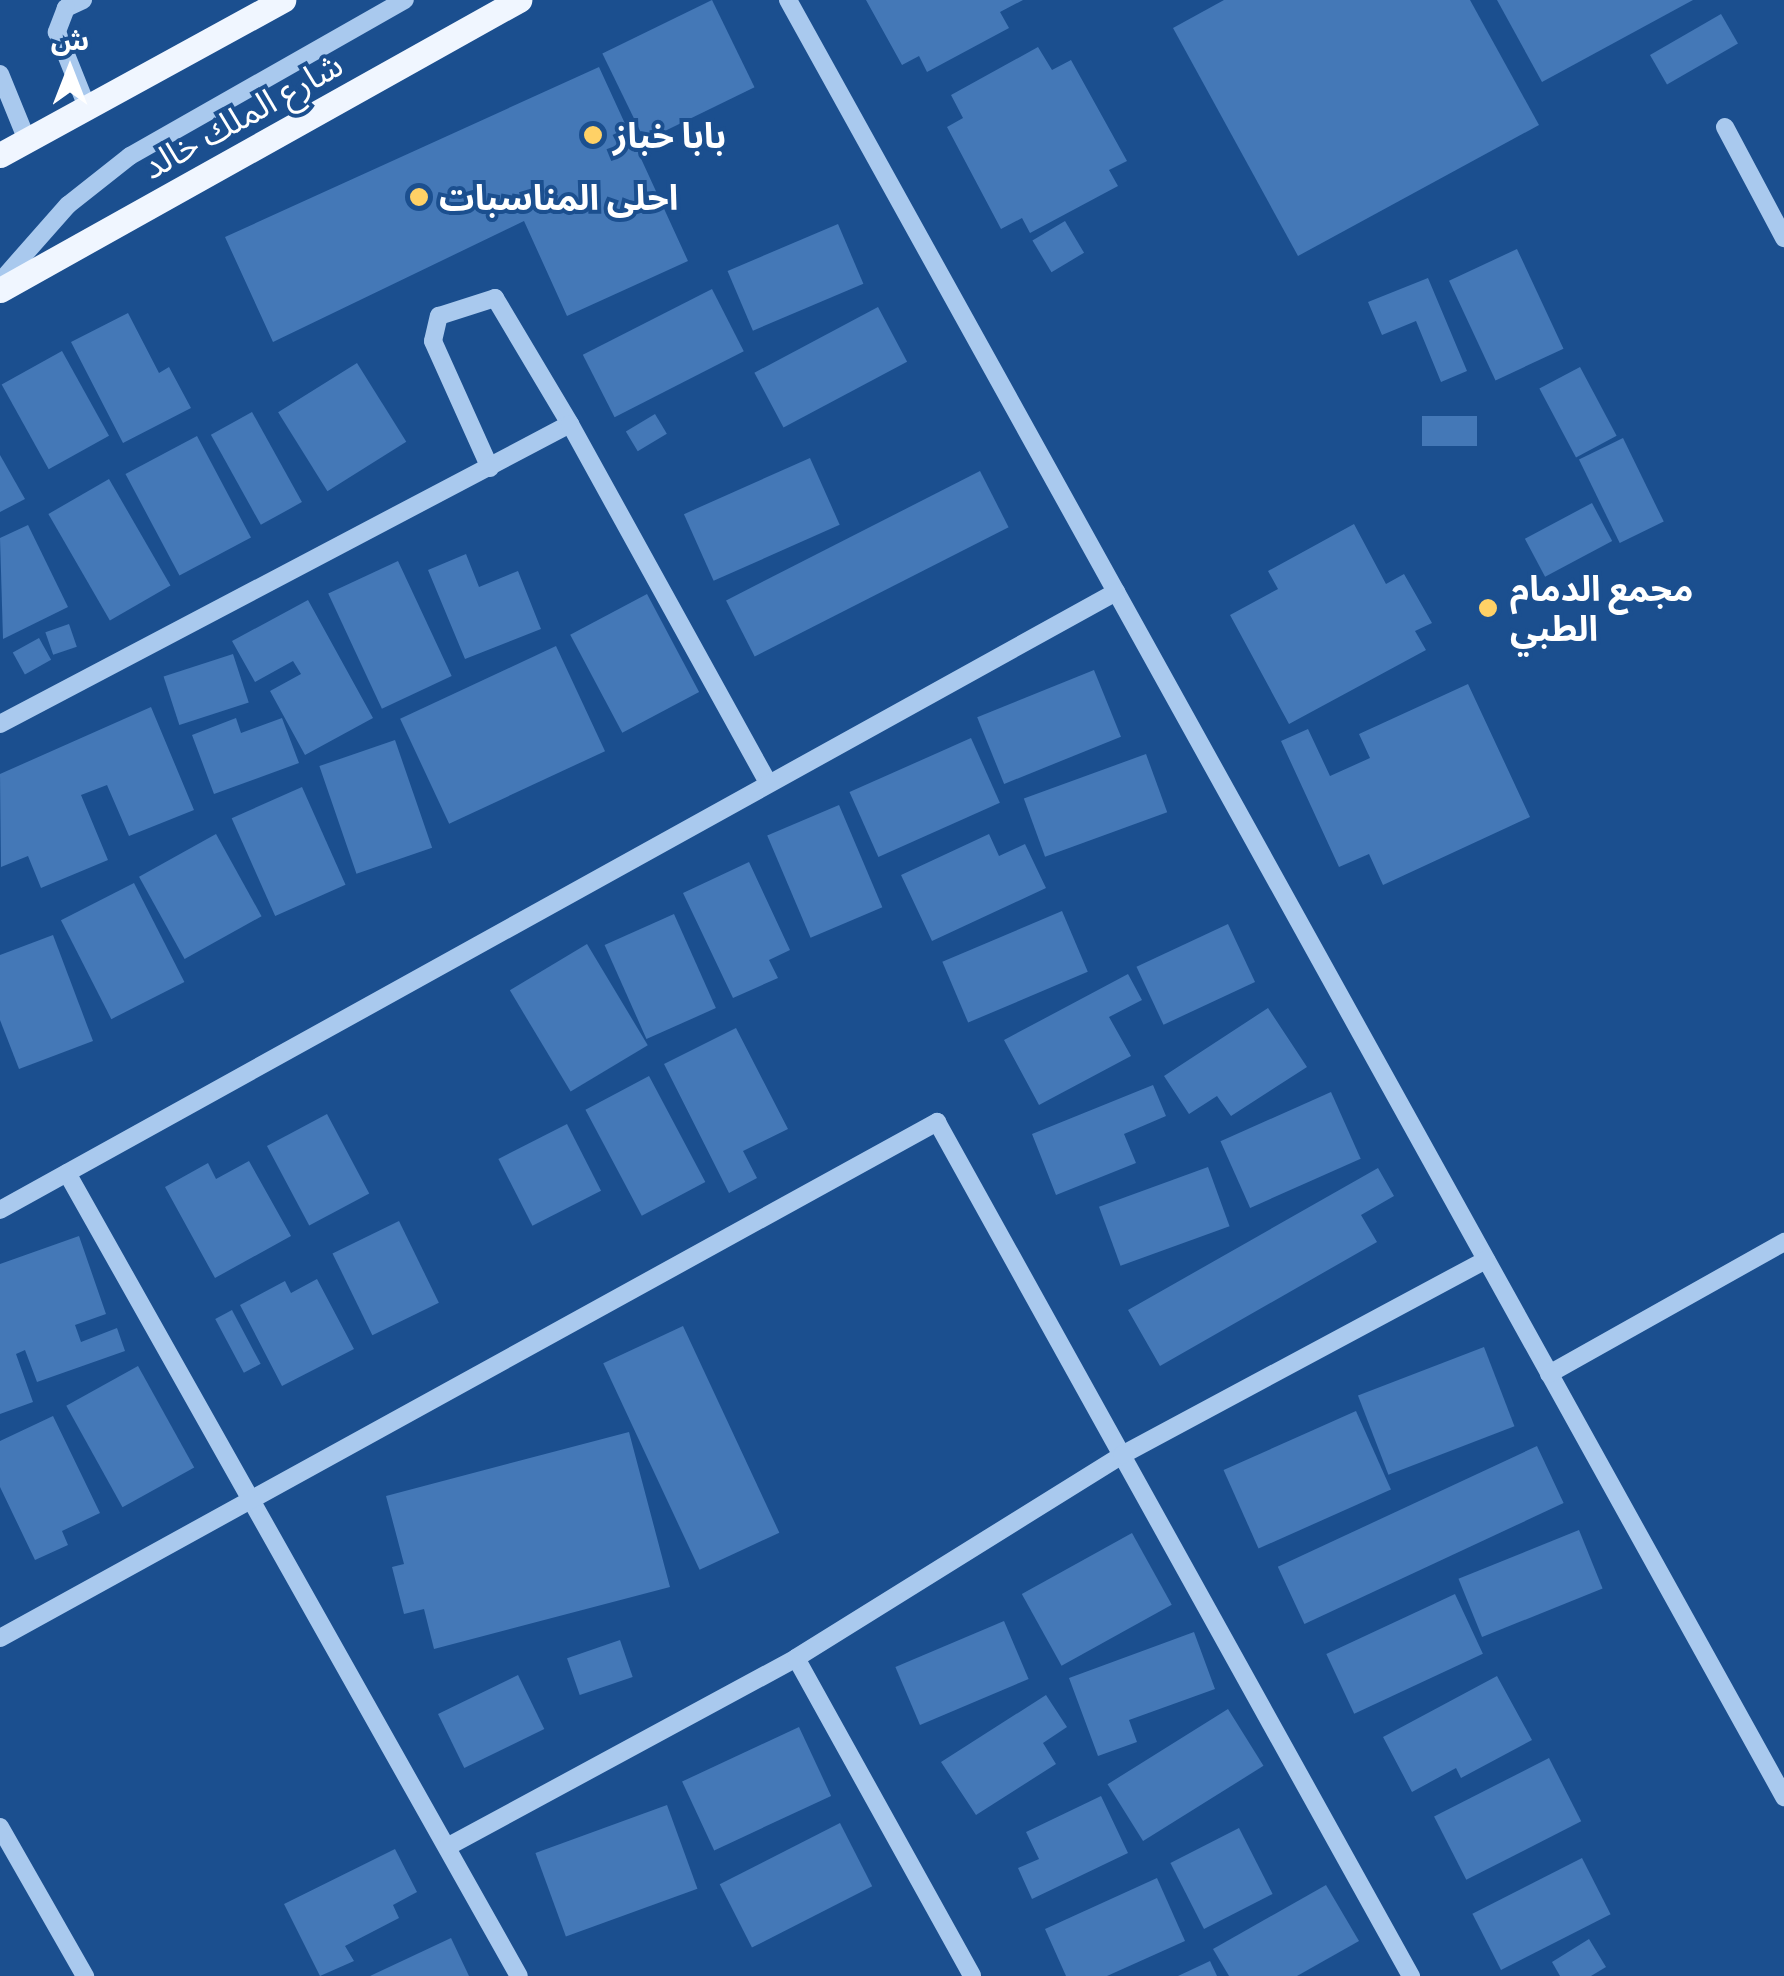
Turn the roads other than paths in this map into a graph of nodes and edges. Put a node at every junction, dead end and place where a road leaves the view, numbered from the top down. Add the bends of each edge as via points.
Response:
1 (83, 0) edge
2 (405, 0) edge
3 (519, 0) edge
4 (788, 0) edge
5 (280, 1) edge
6 (0, 74) edge
7 (87, 107) junction
8 (1726, 128) dead end
9 (27, 140) junction
10 (0, 155) edge
11 (1784, 238) edge
12 (0, 282) edge
13 (0, 290) edge
14 (570, 424) junction
15 (490, 468) junction
16 (1116, 592) junction
17 (0, 724) edge
18 (768, 781) junction
19 (67, 1173) junction
20 (0, 1210) edge
21 (1784, 1242) edge
22 (1486, 1260) junction
23 (1549, 1374) junction
24 (1122, 1455) junction
25 (251, 1500) junction
26 (0, 1638) edge
27 (796, 1658) junction
28 (1784, 1797) edge
29 (0, 1826) edge
30 (446, 1848) junction
31 (85, 1976) edge
32 (519, 1976) edge
33 (972, 1976) edge
34 (1411, 1976) edge

1 - 7 street via 66,8 57,32
2 - 12 street via 130,156 68,205
3 - 13 main road, شارع الملك خالد
4 - 16 street
5 - 7 main road
6 - 9 street
7 - 9 main road
8 - 11 street
9 - 10 main road
14 - 15 street
14 - 15 street via 495,298 439,316 433,341
14 - 18 street
15 - 17 street
16 - 18 street
16 - 22 street
18 - 19 street
19 - 20 street
19 - 25 street
21 - 23 street
22 - 23 street
22 - 24 street
23 - 28 street
24 - 25 street via 937,1122
24 - 27 street
24 - 34 street
25 - 26 street
25 - 30 street
27 - 30 street
27 - 33 street
29 - 31 street
30 - 32 street

